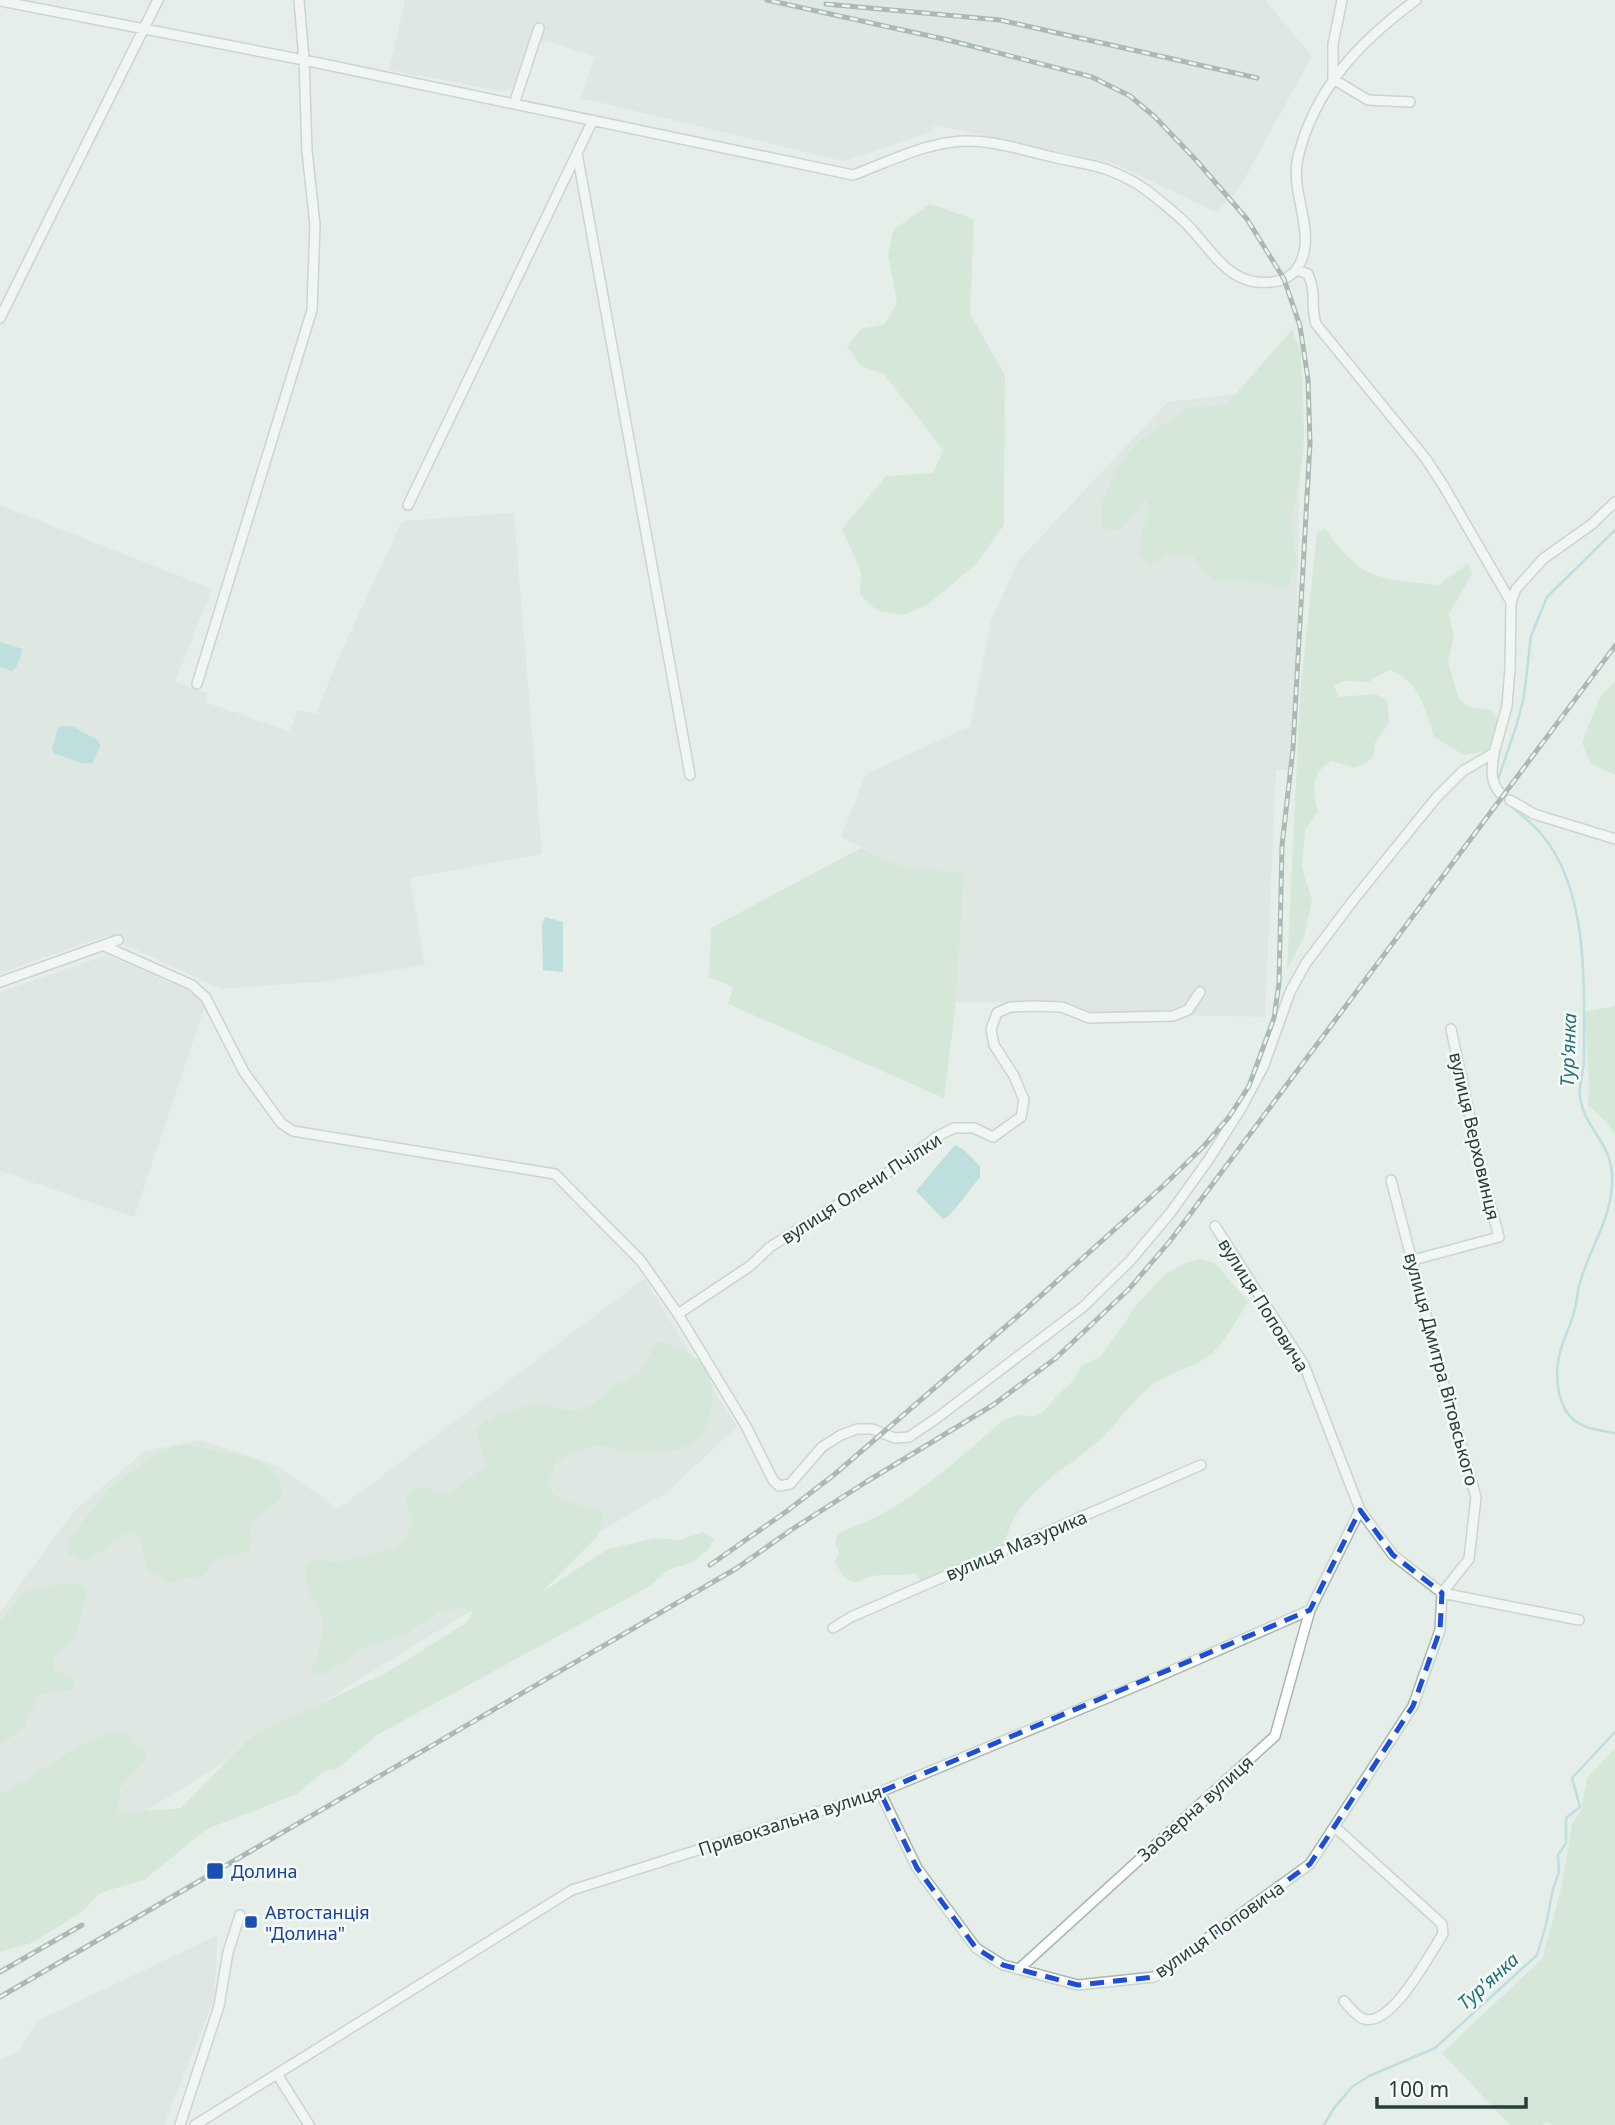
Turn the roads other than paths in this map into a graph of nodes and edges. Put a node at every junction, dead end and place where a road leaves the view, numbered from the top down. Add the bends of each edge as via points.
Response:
1 (158, 0) edge
2 (299, 0) edge
3 (1342, 0) edge
4 (1416, 0) edge
5 (0, 1) edge
6 (143, 29) junction
7 (539, 29) dead end
8 (304, 60) junction
9 (1333, 79) junction
10 (1410, 102) dead end
11 (514, 104) junction
12 (593, 120) junction
13 (577, 153) junction
14 (1297, 270) junction
15 (0, 318) edge
16 (1615, 502) edge
17 (408, 505) dead end
18 (1511, 602) junction
19 (197, 684) dead end
20 (1494, 752) junction
21 (690, 775) dead end
22 (1500, 793) dead end
23 (1510, 800) dead end
24 (1615, 839) edge
25 (118, 940) dead end
26 (104, 946) junction
27 (0, 982) edge
28 (1200, 992) dead end
29 (1451, 1029) dead end
30 (1391, 1181) dead end
31 (1215, 1226) dead end
32 (1413, 1260) junction
33 (678, 1314) junction
34 (1201, 1465) dead end
35 (1360, 1510) junction
36 (1442, 1593) junction
37 (1310, 1610) junction
38 (1579, 1620) dead end
39 (832, 1628) dead end
40 (880, 1791) junction
41 (1335, 1827) junction
42 (240, 1915) dead end
43 (1019, 1969) junction
44 (1344, 2001) dead end
45 (277, 2074) junction
46 (180, 2125) edge
47 (195, 2125) edge
48 (309, 2125) edge

1 - 6 street
2 - 8 street
3 - 9 street via 1333,44
4 - 9 street via 1390,19
5 - 6 street
6 - 8 street
6 - 15 street
7 - 11 street
8 - 11 street
8 - 19 street via 315,225 313,310
9 - 10 street via 1368,100
9 - 14 street via 1322,94 1298,157 1297,191 1305,247
11 - 12 street
12 - 13 street
12 - 14 street via 853,175 927,148 977,141 1127,178 1192,229 1233,274 1250,281 1265,284
13 - 17 street
13 - 21 street
14 - 18 street via 1308,274 1311,281 1316,324 1426,459
16 - 18 street via 1543,559 1516,589
18 - 20 street via 1507,706
20 - 22 street via 1491,775
20 - 33 street via 1462,771 1436,797 1306,963 1290,992 1265,1065 1243,1105 1146,1242 1083,1307 937,1418 909,1437 895,1438 872,1429 841,1435 822,1447 790,1484 779,1486
23 - 24 street via 1534,814
25 - 26 street
26 - 27 street
26 - 33 street via 192,985 206,998 244,1072 281,1123 293,1131 555,1174 641,1261
28 - 33 street, вулиця Олени Пчілки via 1188,1010 1173,1016 1089,1018 1062,1007 1033,1006 997,1013 991,1029 994,1045 1024,1100 1021,1117 993,1137 974,1128 954,1128 936,1137
29 - 32 street, вулиця Верховинця via 1499,1237
30 - 32 street, вулиця Дмитра Вітовського
31 - 35 street, вулиця Поповича via 1304,1366
32 - 36 street, вулиця Дмитра Вітовського via 1476,1497 1469,1559
34 - 39 street, вулиця Мазурика
35 - 36 street, вулиця Поповича via 1393,1555
35 - 37 street
36 - 38 street, вулиця Поповича
36 - 41 street, вулиця Поповича via 1440,1630 1413,1706
37 - 40 street, Привокзальна вулиця
37 - 43 street, Заозерна вулиця via 1275,1735
40 - 43 street, вулиця Поповича via 917,1868 976,1948
40 - 45 street, Привокзальна вулиця via 572,1891
41 - 43 street, вулиця Поповича via 1310,1864 1154,1978 1078,1985
41 - 44 street via 1442,1924 1443,1934 1395,2006 1382,2017 1361,2019
42 - 46 street via 219,2006
45 - 47 street, Привокзальна вулиця
45 - 48 street

